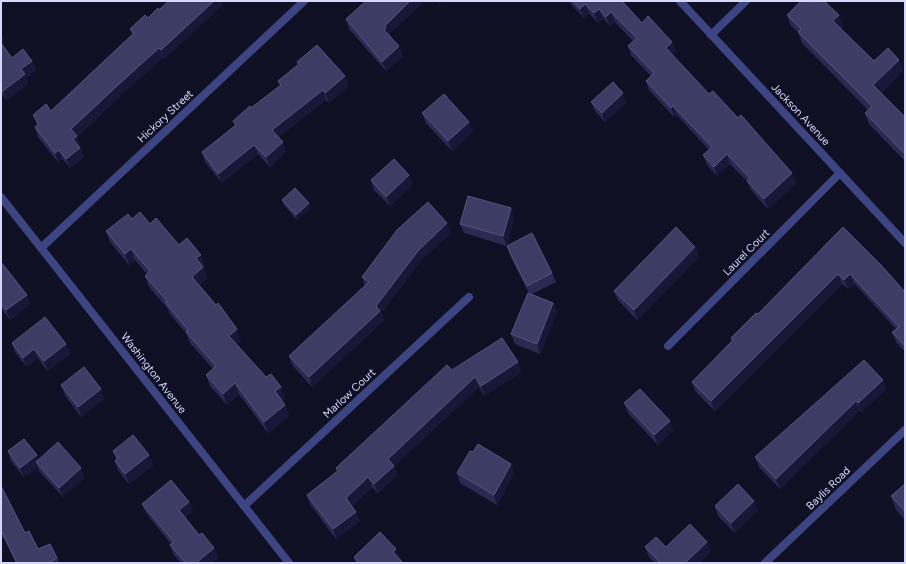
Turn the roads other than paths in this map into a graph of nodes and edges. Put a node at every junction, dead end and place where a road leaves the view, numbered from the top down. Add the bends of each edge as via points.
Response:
1 (304, 1) edge
2 (680, 1) edge
3 (746, 1) edge
4 (711, 35) junction
5 (840, 173) junction
6 (1, 196) edge
7 (905, 243) edge
8 (41, 248) junction
9 (469, 297) dead end
10 (668, 346) dead end
11 (905, 430) edge
12 (244, 506) junction
13 (289, 563) edge
14 (765, 563) edge

1 - 8 street, Hickory Street
2 - 4 street, Jackson Avenue
3 - 4 street
4 - 5 street, Jackson Avenue
5 - 7 street, Jackson Avenue
5 - 10 street, Laurel Court
6 - 8 street, Washington Avenue
8 - 12 street, Washington Avenue
9 - 12 street, Marlow Court
11 - 14 street, Baylis Road
12 - 13 street, Washington Avenue

